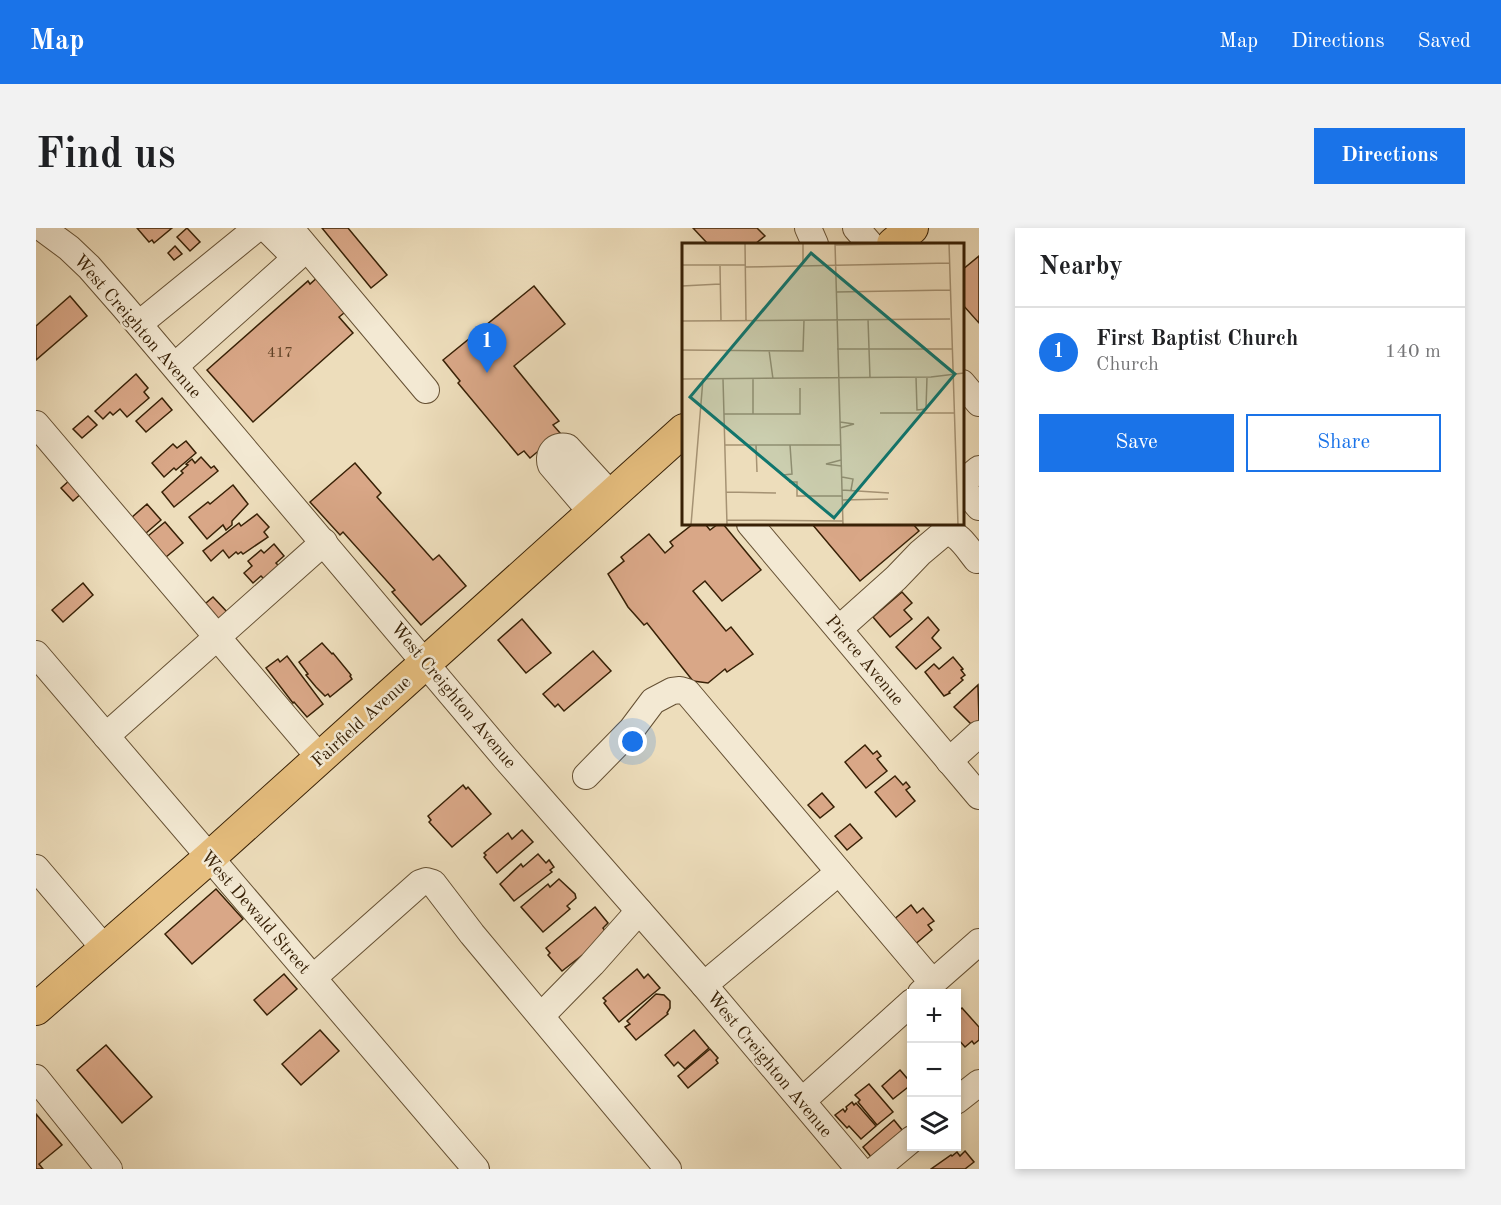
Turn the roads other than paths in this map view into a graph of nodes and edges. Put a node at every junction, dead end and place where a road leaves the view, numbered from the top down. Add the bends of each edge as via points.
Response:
1 (257, 228) edge
2 (266, 228) edge
3 (290, 228) edge
4 (808, 228) edge
5 (856, 228) edge
6 (912, 228) edge
7 (44, 232) edge
8 (815, 243) edge
9 (869, 243) edge
10 (894, 243) edge
11 (139, 324) junction
12 (174, 366) junction
13 (964, 384) edge
14 (426, 390) dead end
15 (979, 403) edge
16 (36, 424) edge
17 (681, 437) edge
18 (979, 469) edge
19 (964, 484) edge
20 (964, 486) edge
21 (979, 507) edge
22 (751, 525) edge
23 (324, 542) junction
24 (977, 560) dead end
25 (839, 629) junction
26 (219, 637) junction
27 (36, 654) edge
28 (426, 662) junction
29 (979, 734) edge
30 (106, 736) junction
31 (320, 758) junction
32 (949, 760) junction
33 (586, 776) dead end
34 (979, 796) edge
35 (210, 857) junction
36 (36, 868) edge
37 (839, 872) junction
38 (639, 911) junction
39 (979, 942) edge
40 (105, 949) junction
41 (313, 978) junction
42 (704, 985) junction
43 (927, 988) edge
44 (907, 1006) edge
45 (36, 1009) edge
46 (541, 1016) junction
47 (36, 1078) edge
48 (979, 1083) edge
49 (961, 1098) edge
50 (802, 1101) junction
51 (907, 1143) edge
52 (105, 1168) edge
53 (476, 1169) edge
54 (668, 1169) edge
55 (859, 1169) edge
56 (876, 1169) edge

1 - 11 street
2 - 12 street via 296,258
3 - 14 street
4 - 8 street
5 - 9 street
6 - 10 main road
7 - 11 street, West Creighton Avenue via 89,267
11 - 12 street, West Creighton Avenue
12 - 23 street, West Creighton Avenue
13 - 15 street
16 - 26 street
17 - 28 main road, Fairfield Avenue
18 - 19 street
20 - 21 street
22 - 25 street, Pierce Avenue
23 - 26 street
23 - 28 street, West Creighton Avenue
24 - 25 street via 955,535 945,532
25 - 32 street, Pierce Avenue
26 - 30 street
26 - 31 street
27 - 30 street, West Dewald Street
28 - 31 main road, Fairfield Avenue
28 - 38 street, West Creighton Avenue
29 - 32 street
30 - 35 street, West Dewald Street
31 - 35 main road, Fairfield Avenue
32 - 34 street, Pierce Avenue
33 - 37 street via 653,701 672,691 687,692
35 - 40 main road, Fairfield Avenue
35 - 41 street, West Dewald Street
36 - 40 street
37 - 42 street
37 - 43 street
38 - 42 street, West Creighton Avenue
38 - 46 street
39 - 43 street
40 - 45 main road, Fairfield Avenue
41 - 46 street via 426,881 437,886
41 - 53 street, West Dewald Street
42 - 50 street, West Creighton Avenue
44 - 50 street
46 - 54 street
47 - 52 street
48 - 49 street
50 - 55 street, West Creighton Avenue
51 - 56 street

